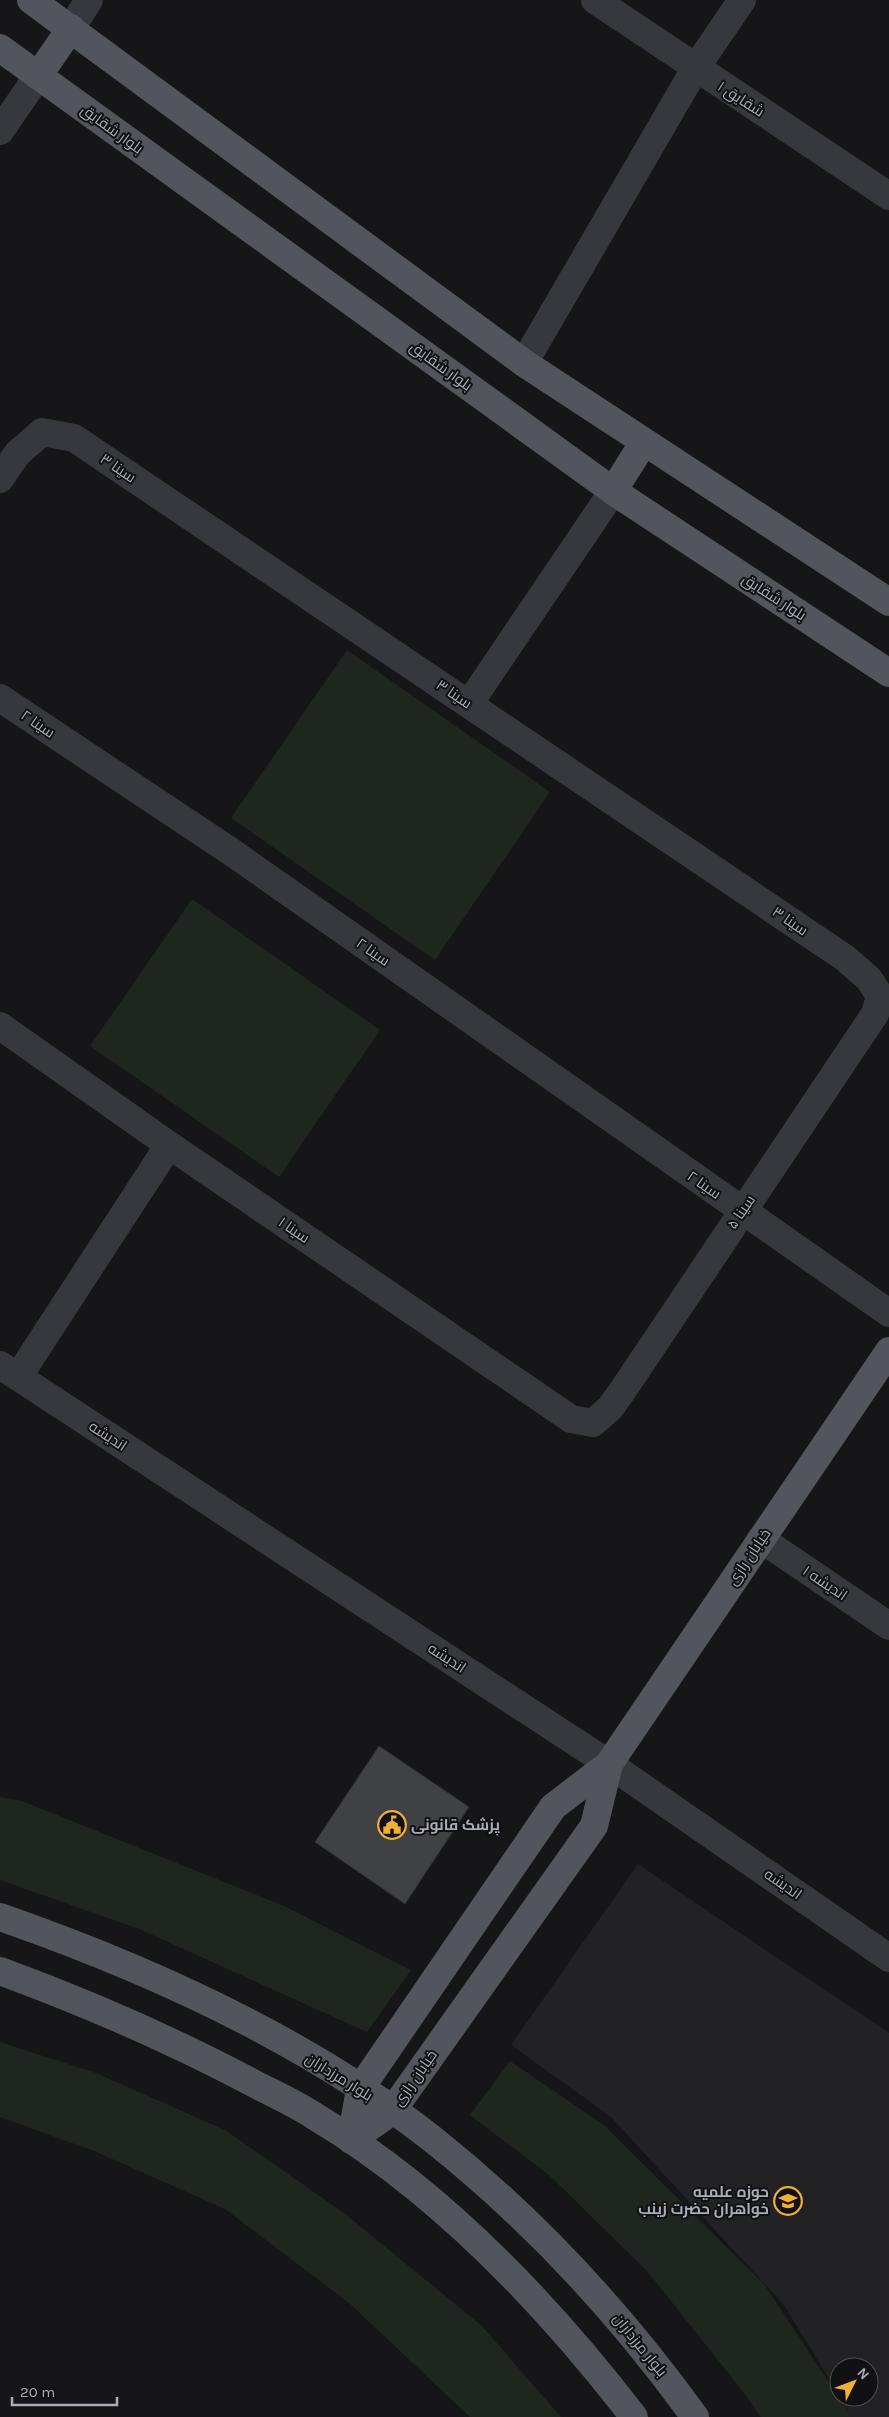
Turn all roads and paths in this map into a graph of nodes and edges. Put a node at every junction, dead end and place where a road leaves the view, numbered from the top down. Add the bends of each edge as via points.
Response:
1 (31, 0) edge
2 (89, 0) edge
3 (595, 0) edge
4 (742, 0) edge
5 (71, 28) junction
6 (0, 48) edge
7 (695, 69) junction
8 (38, 76) junction
9 (0, 131) edge
10 (889, 196) edge
11 (524, 363) junction
12 (644, 442) junction
13 (0, 479) edge
14 (613, 491) junction
15 (889, 602) edge
16 (889, 673) edge
17 (0, 698) edge
18 (469, 704) junction
19 (880, 996) joint
20 (0, 1026) edge
21 (169, 1145) junction
22 (741, 1211) junction
23 (889, 1313) edge
24 (889, 1352) edge
25 (9, 1371) edge
26 (593, 1423) joint
27 (761, 1539) junction
28 (889, 1626) edge
29 (609, 1764) junction
30 (0, 1917) edge
31 (889, 1958) edge
32 (0, 1971) edge
33 (360, 2089) junction
34 (392, 2110) junction
35 (351, 2140) junction
36 (634, 2417) edge
37 (695, 2417) edge

1 - 5 main road
2 - 5 street
3 - 7 street, شقایق ۱
4 - 7 street
5 - 8 main road
5 - 11 main road
6 - 8 main road, بلوار شقایق
7 - 10 street, شقایق ۱
7 - 11 street
8 - 9 street
8 - 14 main road, بلوار شقایق
11 - 12 main road
12 - 14 main road
12 - 15 main road
13 - 18 street, سینا ۳ via 17,454 42,432 74,438
14 - 16 main road, بلوار شقایق
14 - 18 street
17 - 22 street, سینا ۲ via 230,852
18 - 19 street, سینا ۳ via 845,958 869,979
19 - 22 street, سینا ۵ via 875,1014
20 - 21 street, سینا ۱
21 - 25 street
21 - 26 street, سینا ۱ via 570,1419
22 - 23 street, سینا ۲
22 - 26 street, سینا ۵ via 610,1408
24 - 27 main road, خیابان رازی
25 - 29 street, اندیشه
27 - 28 street, اندیشه ۱
27 - 29 main road, خیابان رازی
29 - 31 street, اندیشه
29 - 33 main road, خیابان رازی via 553,1807
29 - 34 main road, خیابان رازی via 594,1826
30 - 33 main road, بلوار مرزداران via 67,1940 222,2011
32 - 35 main road via 109,2014 209,2060 316,2116
33 - 34 main road, بلوار مرزداران
33 - 35 main road, خیابان رازی
34 - 35 main road, خیابان رازی
34 - 37 main road, بلوار مرزداران via 482,2181 553,2247 608,2306
35 - 36 main road via 454,2222 546,2311

